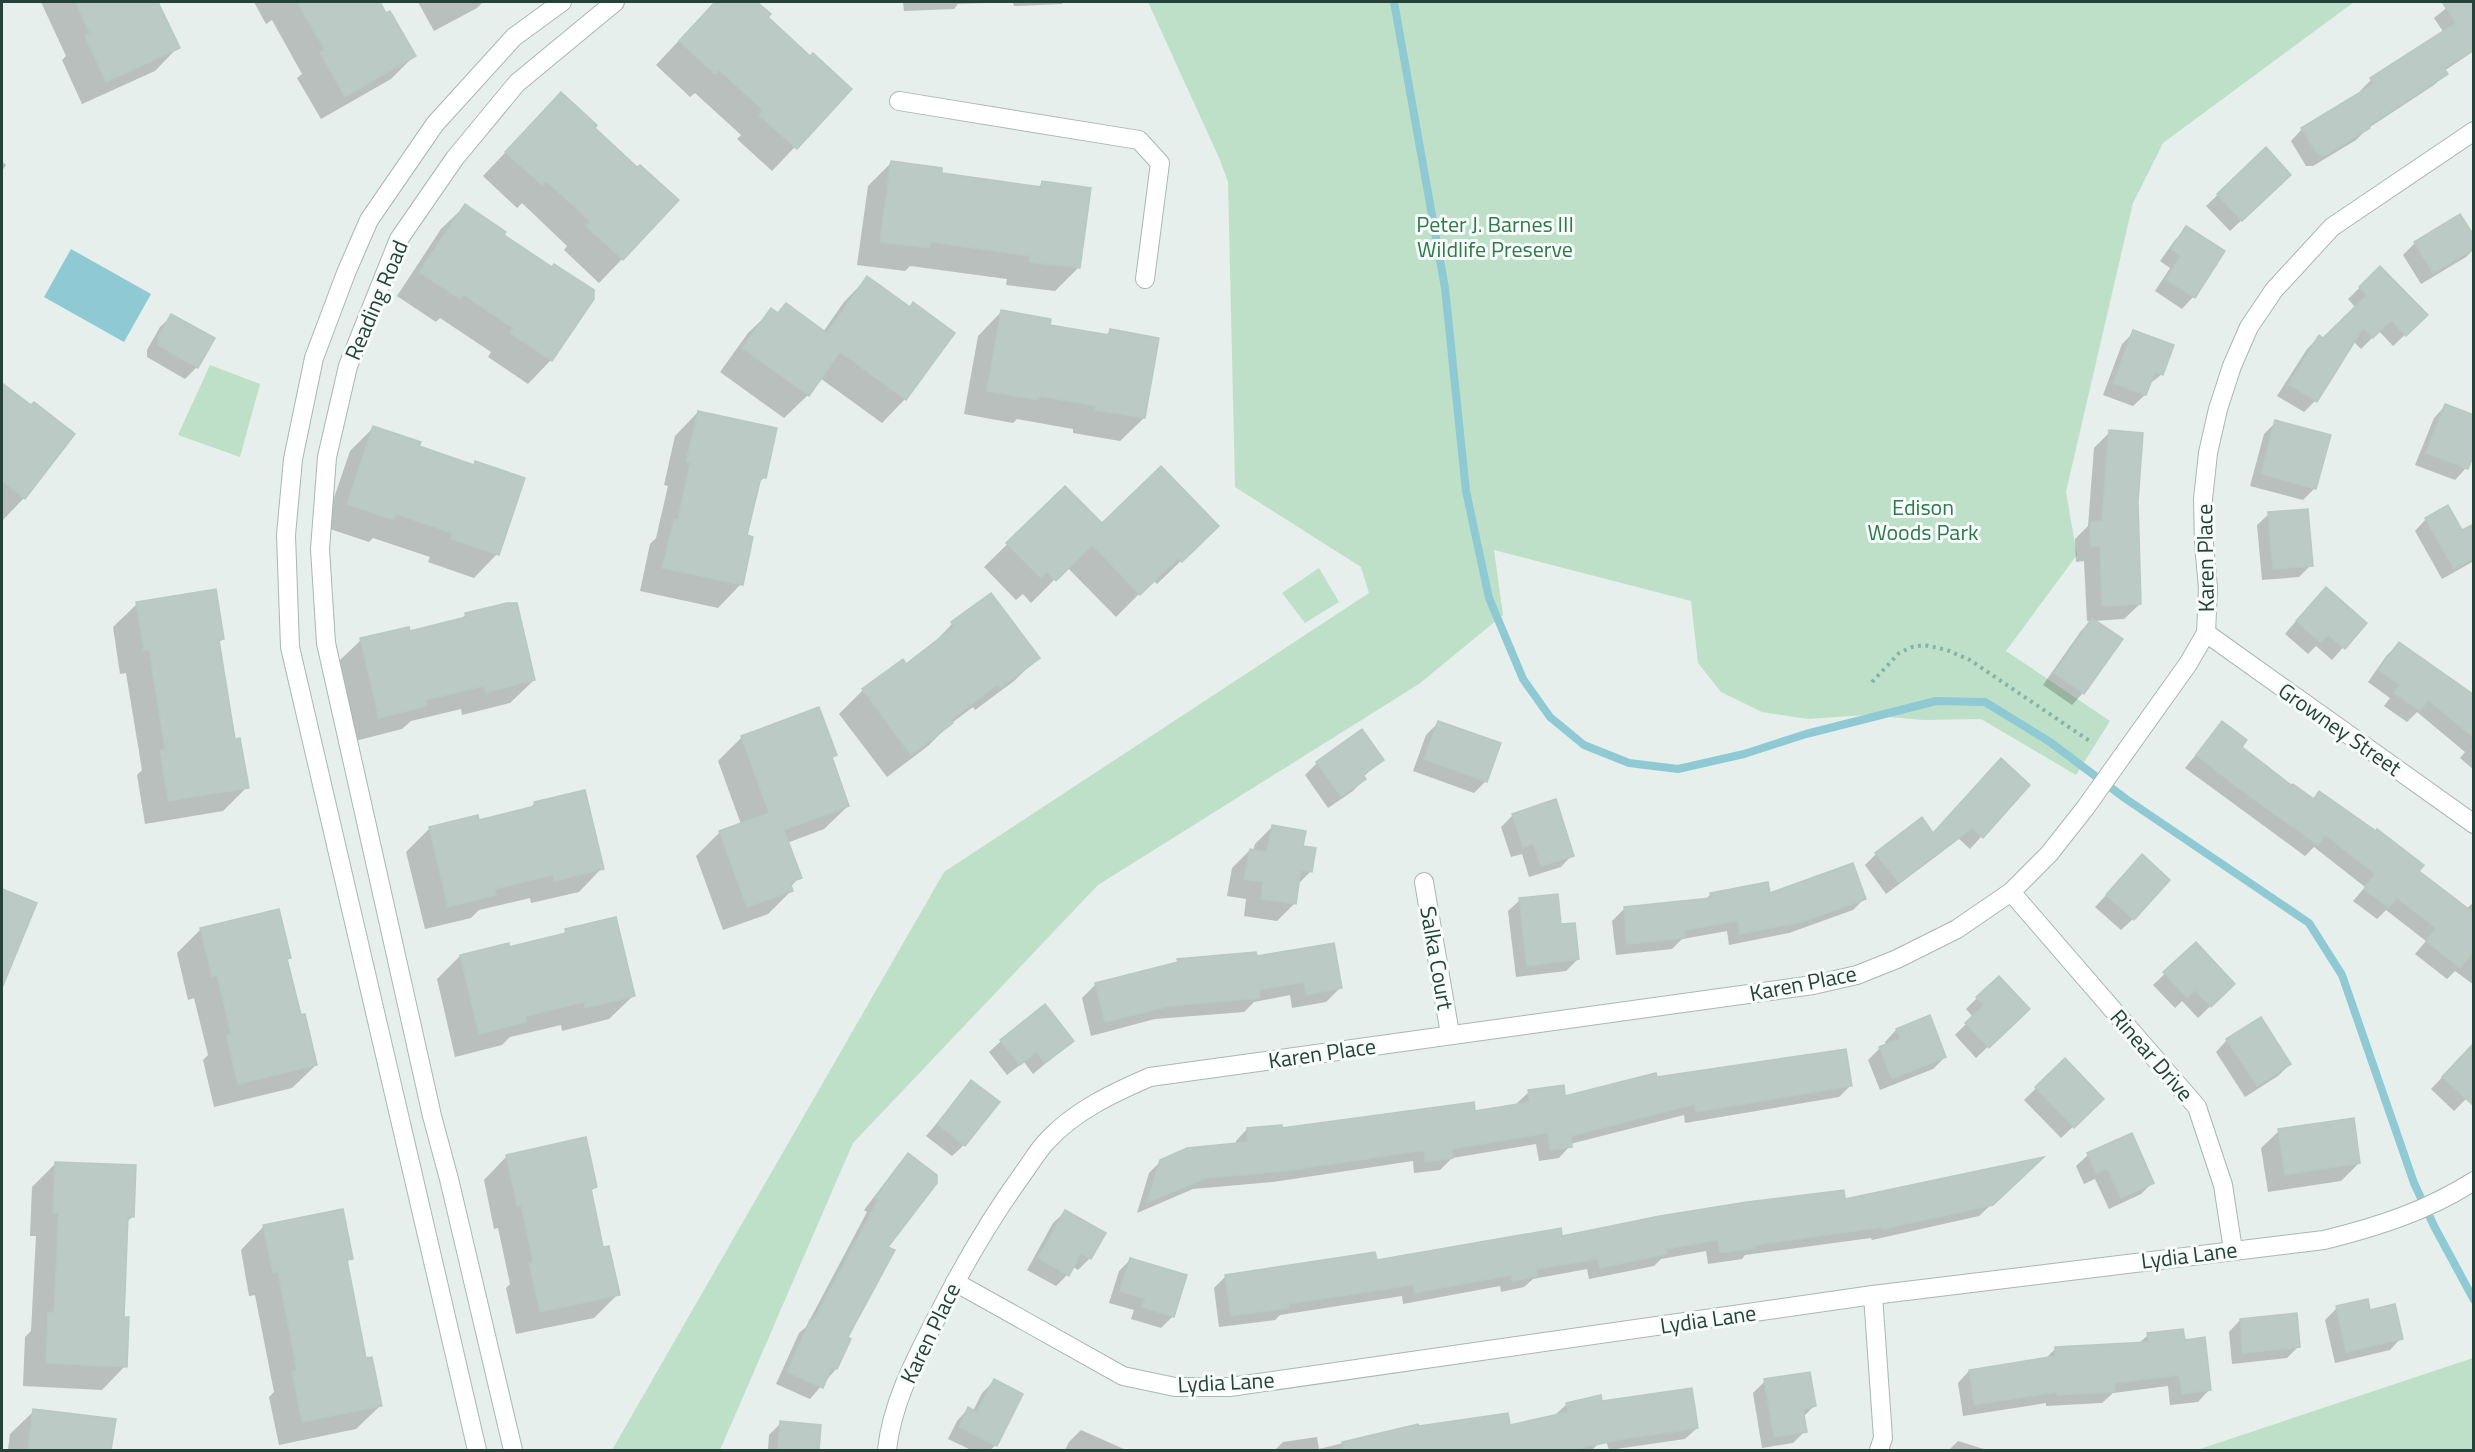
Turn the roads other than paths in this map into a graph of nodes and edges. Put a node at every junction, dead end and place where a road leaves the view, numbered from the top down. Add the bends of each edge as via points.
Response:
1 (562, 2) edge
2 (615, 2) edge
3 (899, 101) dead end
4 (2474, 131) edge
5 (1145, 279) dead end
6 (2206, 633) junction
7 (2474, 824) edge
8 (1424, 882) dead end
9 (2011, 892) junction
10 (1450, 1034) junction
11 (2474, 1181) edge
12 (2233, 1250) junction
13 (955, 1282) junction
14 (1873, 1295) junction
15 (477, 1450) edge
16 (513, 1450) edge
17 (887, 1450) edge
18 (1879, 1450) edge

1 - 15 street, Reading Road via 514,37 435,124 369,220 314,358 293,459 286,536 290,646
2 - 16 street, Reading Road via 517,83 455,158 399,239 348,366 327,457 321,549 326,643 429,1105
3 - 5 street via 1139,140 1160,163
4 - 6 street, Karen Place via 2332,227 2274,290 2250,327 2225,387 2208,453 2203,499 2208,588
6 - 7 street, Growney Street
6 - 9 street, Karen Place via 2112,774 2049,854
8 - 10 street, Salka Court
9 - 10 street, Karen Place via 1957,929 1857,975 1813,985
9 - 12 street, Rinear Drive via 2197,1107 2223,1185
10 - 13 street, Karen Place via 1150,1077 1119,1090 1087,1108 1047,1141 992,1216
11 - 12 street, Lydia Lane via 2410,1214 2367,1230 2324,1240
12 - 14 street, Lydia Lane
13 - 14 street, Lydia Lane via 1123,1376 1175,1388 1230,1387
13 - 17 street, Karen Place via 908,1374
14 - 18 street via 1883,1438

